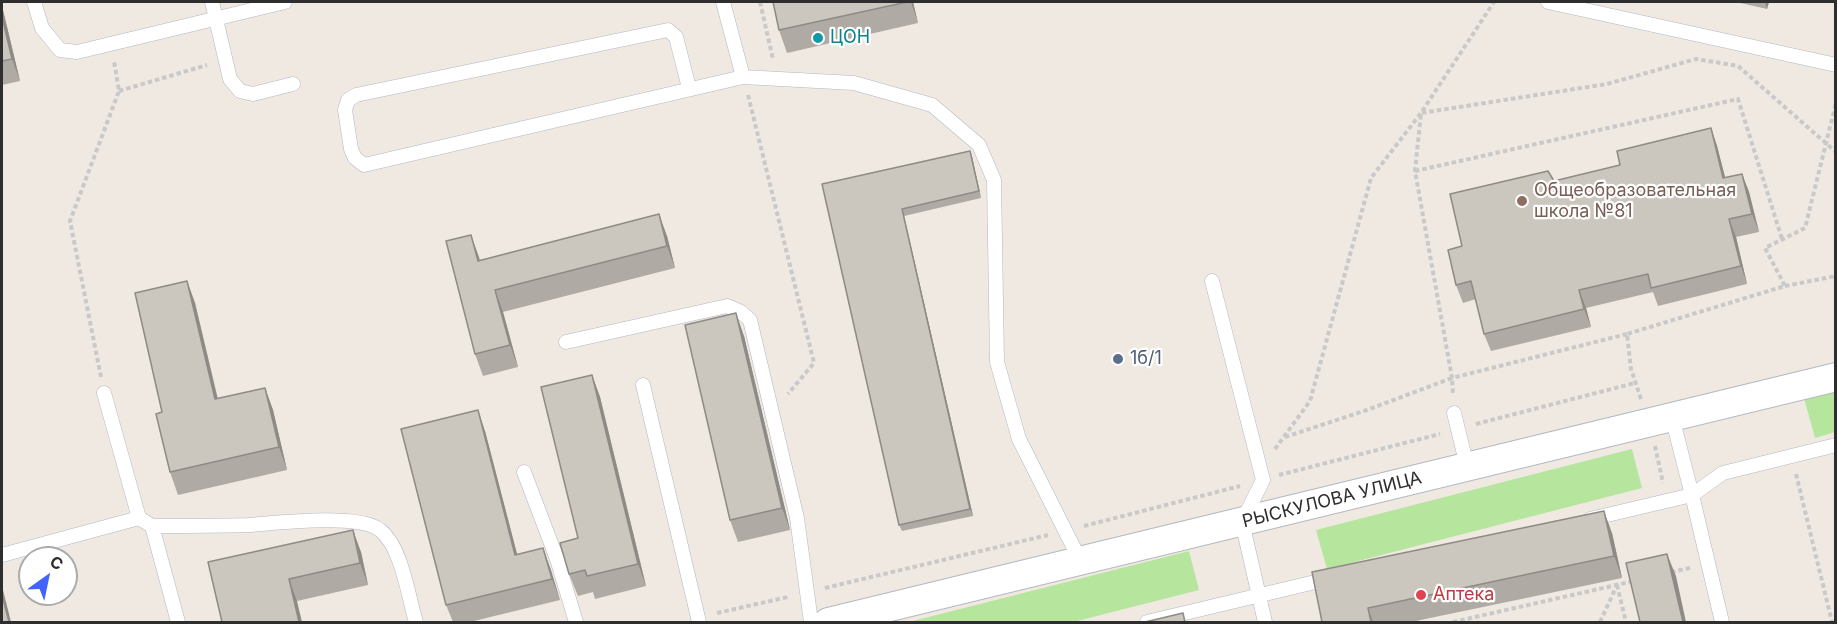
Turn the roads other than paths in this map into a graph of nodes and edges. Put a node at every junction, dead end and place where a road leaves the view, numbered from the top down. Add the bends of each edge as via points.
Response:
1 (34, 2) edge
2 (212, 2) edge
3 (285, 2) edge
4 (723, 2) edge
5 (1548, 2) edge
6 (215, 20) junction
7 (1836, 65) edge
8 (743, 77) junction
9 (293, 84) dead end
10 (689, 88) junction
11 (1212, 281) dead end
12 (566, 342) dead end
13 (1836, 377) edge
14 (642, 385) dead end
15 (104, 393) road end
16 (1454, 413) dead end
17 (1661, 420) junction
18 (1836, 445) edge
19 (1467, 466) junction
20 (524, 472) dead end
21 (1692, 495) junction
22 (140, 518) junction
23 (1242, 522) junction
24 (1576, 522) edge
25 (152, 526) junction
26 (2, 555) edge
27 (1081, 562) junction
28 (1348, 574) edge
29 (1257, 595) junction
30 (705, 619) edge
31 (178, 622) edge
32 (416, 622) edge
33 (576, 622) edge
34 (811, 622) edge
35 (828, 622) edge
36 (1147, 622) edge
37 (1264, 622) edge
38 (1722, 622) edge

1 - 6 lane via 42,28 60,50 76,52
2 - 6 lane
3 - 6 lane
4 - 8 lane
5 - 7 lane
6 - 9 lane via 230,79 240,91 253,94
8 - 10 lane
8 - 27 lane via 854,82 932,105 979,145 994,180 997,362 1019,439
10 - 10 lane via 364,165 351,149 345,110 348,100 356,94 668,30 676,37
11 - 23 lane via 1263,480
12 - 34 lane via 727,306 750,320 797,518
13 - 17 street, РЫСКУЛОВА УЛИЦА
14 - 30 lane
15 - 22 lane
16 - 19 lane
17 - 19 street, РЫСКУЛОВА УЛИЦА
17 - 21 lane
18 - 21 lane via 1723,473
19 - 23 street, РЫСКУЛОВА УЛИЦА
20 - 33 lane
21 - 24 lane
21 - 38 lane
22 - 25 lane
22 - 26 lane
23 - 27 street, РЫСКУЛОВА УЛИЦА
23 - 29 lane
25 - 31 lane
25 - 32 lane via 316,520 379,528 394,545
27 - 35 street, РЫСКУЛОВА УЛИЦА
28 - 29 lane
29 - 36 lane
29 - 37 lane

